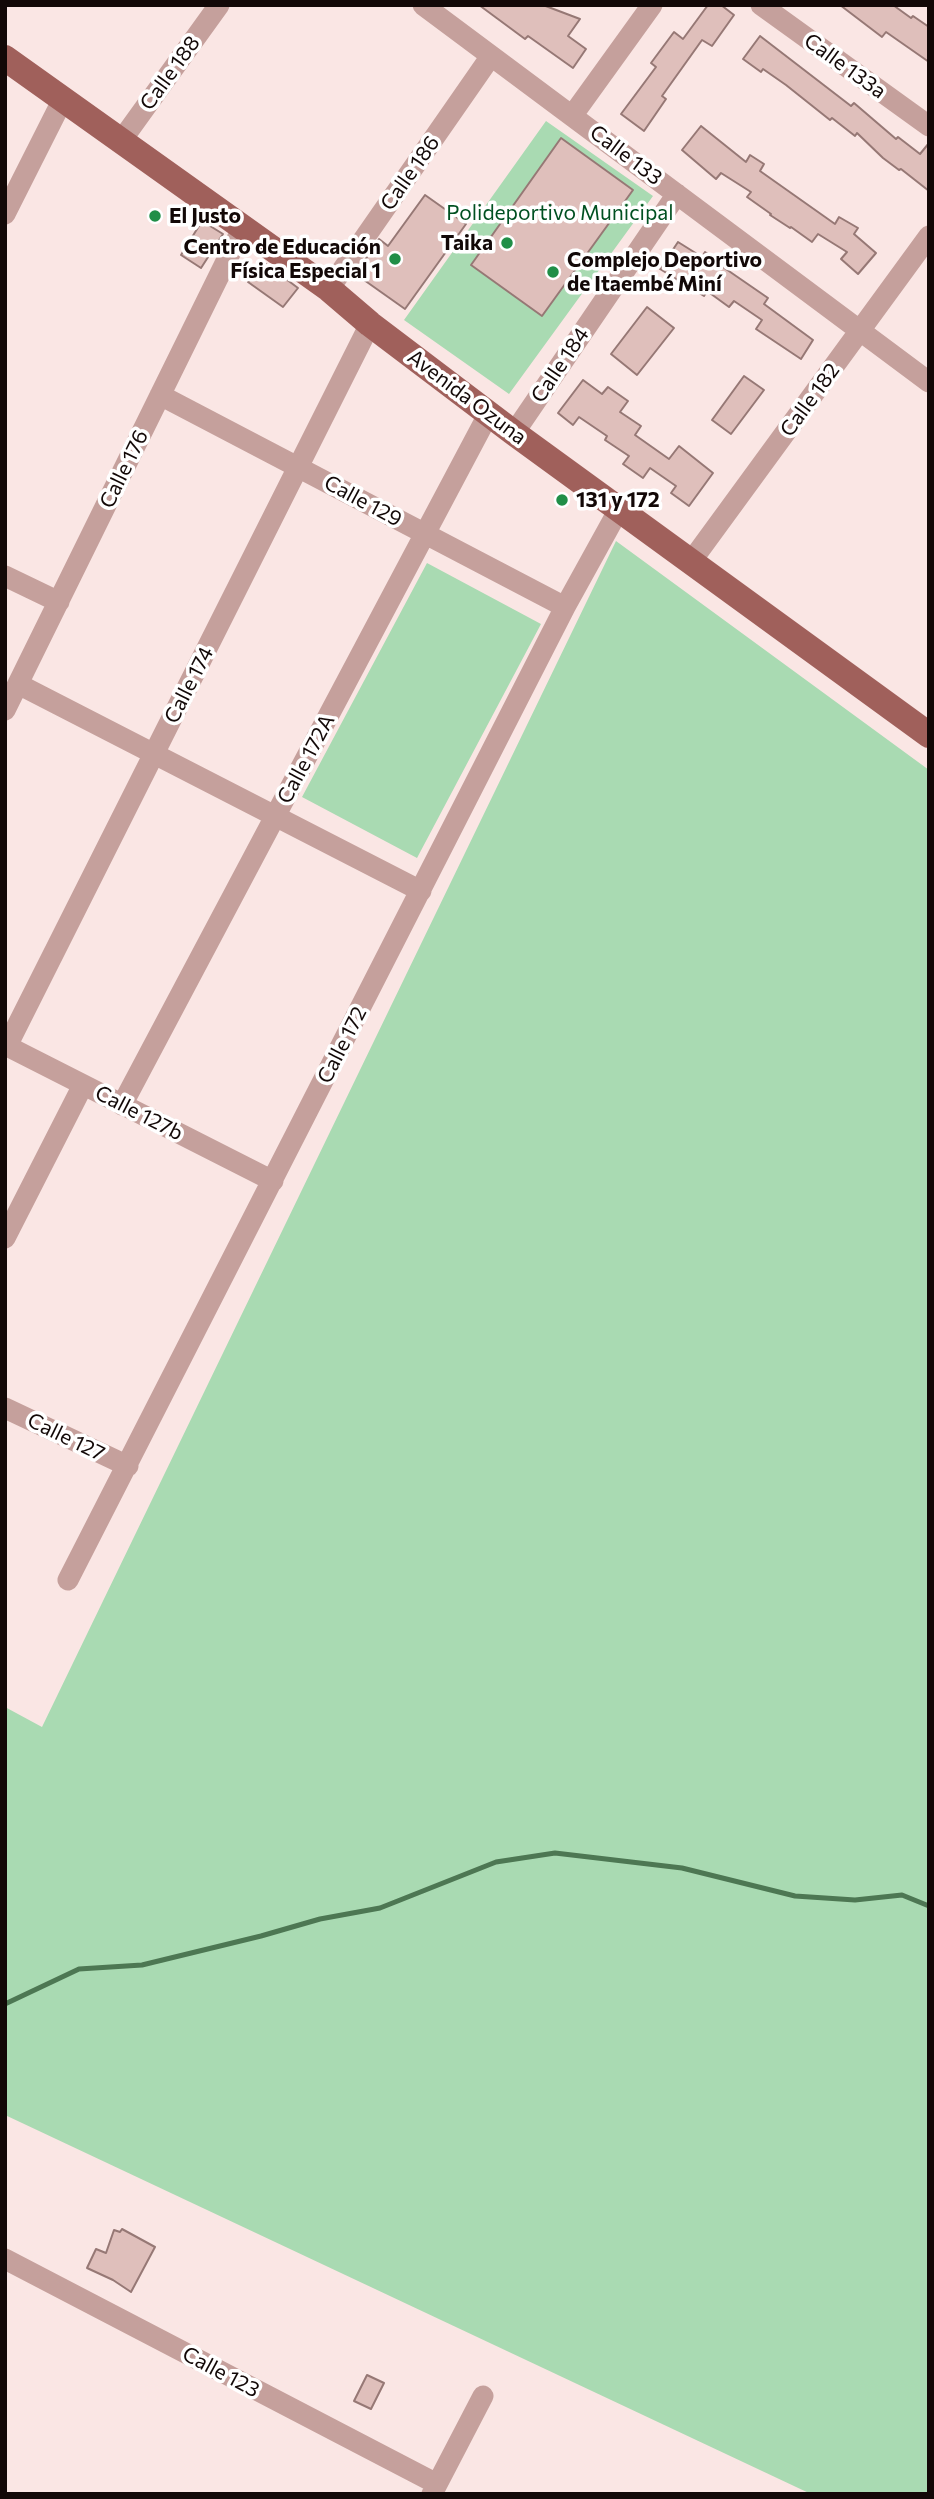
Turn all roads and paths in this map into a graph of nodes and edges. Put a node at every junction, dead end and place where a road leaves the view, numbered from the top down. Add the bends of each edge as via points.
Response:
1 (219, 5) edge
2 (423, 5) edge
3 (652, 5) edge
4 (761, 5) edge
5 (491, 56) junction
6 (5, 58) edge
7 (63, 99) junction
8 (572, 116) junction
9 (929, 126) edge
10 (121, 141) junction
11 (677, 194) junction
12 (5, 214) edge
13 (243, 227) junction
14 (929, 236) edge
15 (329, 289) junction
16 (370, 324) junction
17 (861, 330) junction
18 (929, 382) edge
19 (160, 396) junction
20 (489, 413) junction
21 (514, 433) junction
22 (299, 467) junction
23 (618, 511) junction
24 (425, 534) junction
25 (690, 563) junction
26 (5, 576) edge
27 (58, 602) junction
28 (565, 607) junction
29 (18, 684) junction
30 (5, 710) edge
31 (929, 735) edge
32 (154, 754) junction
33 (276, 816) junction
34 (421, 891) junction
35 (6, 1046) edge
36 (83, 1085) junction
37 (122, 1105) junction
38 (273, 1181) junction
39 (5, 1238) edge
40 (5, 1408) edge
41 (128, 1466) junction
42 (68, 1580) dead end
43 (5, 2259) edge
44 (483, 2396) dead end
45 (434, 2489) edge

1 - 10 street, Calle 188
2 - 5 street, Calle 133
3 - 8 street
4 - 9 street, Calle 133a
5 - 8 street, Calle 133
5 - 15 street, Calle 186
6 - 7 main road, Avenida Ozuna
7 - 10 main road, Avenida Ozuna
7 - 12 street
8 - 11 street, Calle 133
10 - 13 main road, Avenida Ozuna
11 - 17 street, Calle 133
11 - 21 street, Calle 184
13 - 15 main road, Avenida Ozuna
13 - 19 street, Calle 176
14 - 17 street, Calle 182
15 - 16 main road, Avenida Ozuna
16 - 20 main road, Avenida Ozuna
16 - 22 street, Calle 174
17 - 18 street, Calle 133
17 - 25 street, Calle 182
19 - 22 street, Calle 129
19 - 27 street, Calle 176
20 - 21 main road, Avenida Ozuna
20 - 24 street, Calle 172A
21 - 23 main road, Avenida Ozuna
22 - 24 street, Calle 129
22 - 32 street, Calle 174
23 - 25 main road, Avenida Ozuna
23 - 28 street, Calle 172
24 - 28 street, Calle 129
24 - 33 street, Calle 172A
25 - 31 main road, Avenida Ozuna
26 - 27 street
27 - 29 street, Calle 176
28 - 34 street, Calle 172
29 - 30 street, Calle 176
29 - 32 street
32 - 33 street
32 - 35 street, Calle 174
33 - 34 street
33 - 37 street, Calle 172A
34 - 38 street, Calle 172
35 - 36 street, Calle 127b
36 - 37 street, Calle 127b
36 - 39 street
37 - 38 street, Calle 127b
38 - 41 street, Calle 172
40 - 41 street, Calle 127
41 - 42 street, Calle 172
43 - 45 street, Calle 123
44 - 45 street

